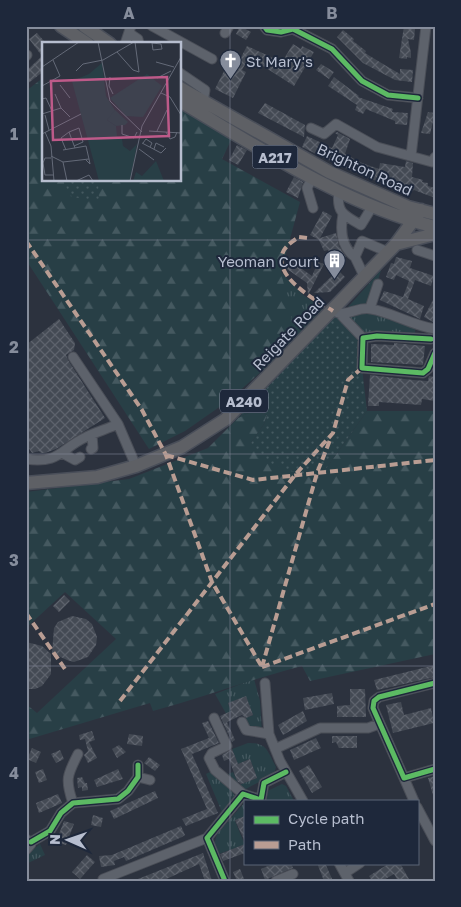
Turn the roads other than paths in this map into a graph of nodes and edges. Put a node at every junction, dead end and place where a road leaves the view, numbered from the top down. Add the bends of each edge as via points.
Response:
1 (61, 26) edge
2 (84, 26) edge
3 (152, 26) edge
4 (264, 26) edge
5 (426, 26) edge
6 (292, 28) edge
7 (130, 29) edge
8 (305, 30) edge
9 (85, 42) edge
10 (107, 42) edge
11 (126, 42) edge
12 (139, 42) edge
13 (212, 59) dead end
14 (181, 74) edge
15 (181, 89) edge
16 (418, 98) junction
17 (181, 102) edge
18 (203, 102) junction
19 (311, 128) dead end
20 (411, 156) junction
21 (434, 162) edge
22 (313, 177) junction
23 (339, 191) junction
24 (372, 207) junction
25 (313, 208) dead end
26 (416, 209) junction
27 (343, 214) junction
28 (435, 214) edge
29 (391, 215) junction
30 (414, 222) junction
31 (360, 225) junction
32 (435, 227) edge
33 (435, 234) edge
34 (362, 241) junction
35 (392, 248) junction
36 (418, 250) dead end
37 (435, 256) edge
38 (355, 257) junction
39 (364, 276) junction
40 (378, 284) dead end
41 (370, 308) junction
42 (337, 313) junction
43 (416, 326) junction
44 (435, 329) edge
45 (414, 336) junction
46 (363, 338) junction
47 (431, 339) junction
48 (435, 352) edge
49 (73, 357) dead end
50 (118, 424) junction
51 (92, 435) junction
52 (91, 449) dead end
53 (62, 453) junction
54 (80, 456) dead end
55 (26, 458) edge
56 (136, 466) junction
57 (26, 483) edge
58 (265, 683) dead end
59 (435, 683) edge
60 (214, 718) dead end
61 (242, 722) dead end
62 (379, 724) junction
63 (270, 734) junction
64 (275, 749) junction
65 (78, 754) dead end
66 (138, 765) dead end
67 (435, 769) edge
68 (286, 772) junction
69 (138, 777) junction
70 (404, 778) junction
71 (150, 780) dead end
72 (243, 794) junction
73 (413, 799) edge
74 (302, 800) edge
75 (73, 803) junction
76 (418, 809) edge
77 (207, 838) junction
78 (435, 841) edge
79 (28, 843) edge
80 (340, 864) edge
81 (359, 864) edge
82 (293, 874) dead end
83 (347, 877) edge
84 (103, 880) dead end
85 (225, 881) edge
86 (276, 881) edge

1 - 9 highway
2 - 10 highway
3 - 13 street
4 - 6 street via 267,30 281,32
5 - 16 street
6 - 8 street
7 - 11 street
7 - 12 street
8 - 16 street via 332,49 362,81 388,95
14 - 18 street via 205,90
15 - 18 highway, Brighton Road / A217
16 - 20 street
17 - 22 highway, Brighton Road / A217
18 - 26 highway, Brighton Road / A217 via 329,172
19 - 20 street via 324,134 336,124 377,147
20 - 21 street
22 - 23 highway, Brighton Road / A217
22 - 25 street via 307,188
23 - 24 highway, Brighton Road / A217
23 - 27 street via 337,204
24 - 29 highway, Brighton Road / A217
24 - 31 street
26 - 28 highway, Brighton Road / A217
26 - 30 highway
27 - 31 street
27 - 38 street via 340,230 348,252
29 - 30 highway, Brighton Road / A217
29 - 35 highway via 399,227
30 - 32 highway, Brighton Road / A217
30 - 35 highway, A240
31 - 34 street
33 - 35 highway
34 - 35 street
34 - 38 street
35 - 39 highway, Reigate Road / A240
36 - 37 street
38 - 39 street
39 - 42 highway, Reigate Road / A240
40 - 41 street
41 - 42 street
41 - 43 street
42 - 46 street
42 - 56 highway, Reigate Road / A240 via 226,419 182,447
43 - 44 street
43 - 45 street
44 - 47 street
45 - 46 street
45 - 47 street
46 - 48 street via 362,368 423,373
47 - 48 street
49 - 50 street
50 - 51 street
50 - 56 street
51 - 52 street
51 - 53 street
53 - 54 street via 76,460
53 - 55 street via 50,460
56 - 57 highway, Reigate Road / A240 via 97,478
58 - 63 street
59 - 62 street via 379,697 373,708
60 - 72 street via 227,746 209,758 215,770
61 - 63 street via 246,730
62 - 64 street via 368,728 320,728
62 - 70 street
63 - 64 street
64 - 68 street
65 - 75 street via 67,781
66 - 69 street
67 - 70 street
68 - 72 street via 264,783 261,800
68 - 74 street
69 - 71 street
69 - 75 street via 118,798
70 - 73 street
72 - 77 street
75 - 79 street via 61,813 50,831
76 - 78 street
77 - 84 street
77 - 85 street
80 - 83 street
81 - 83 street
82 - 86 street

